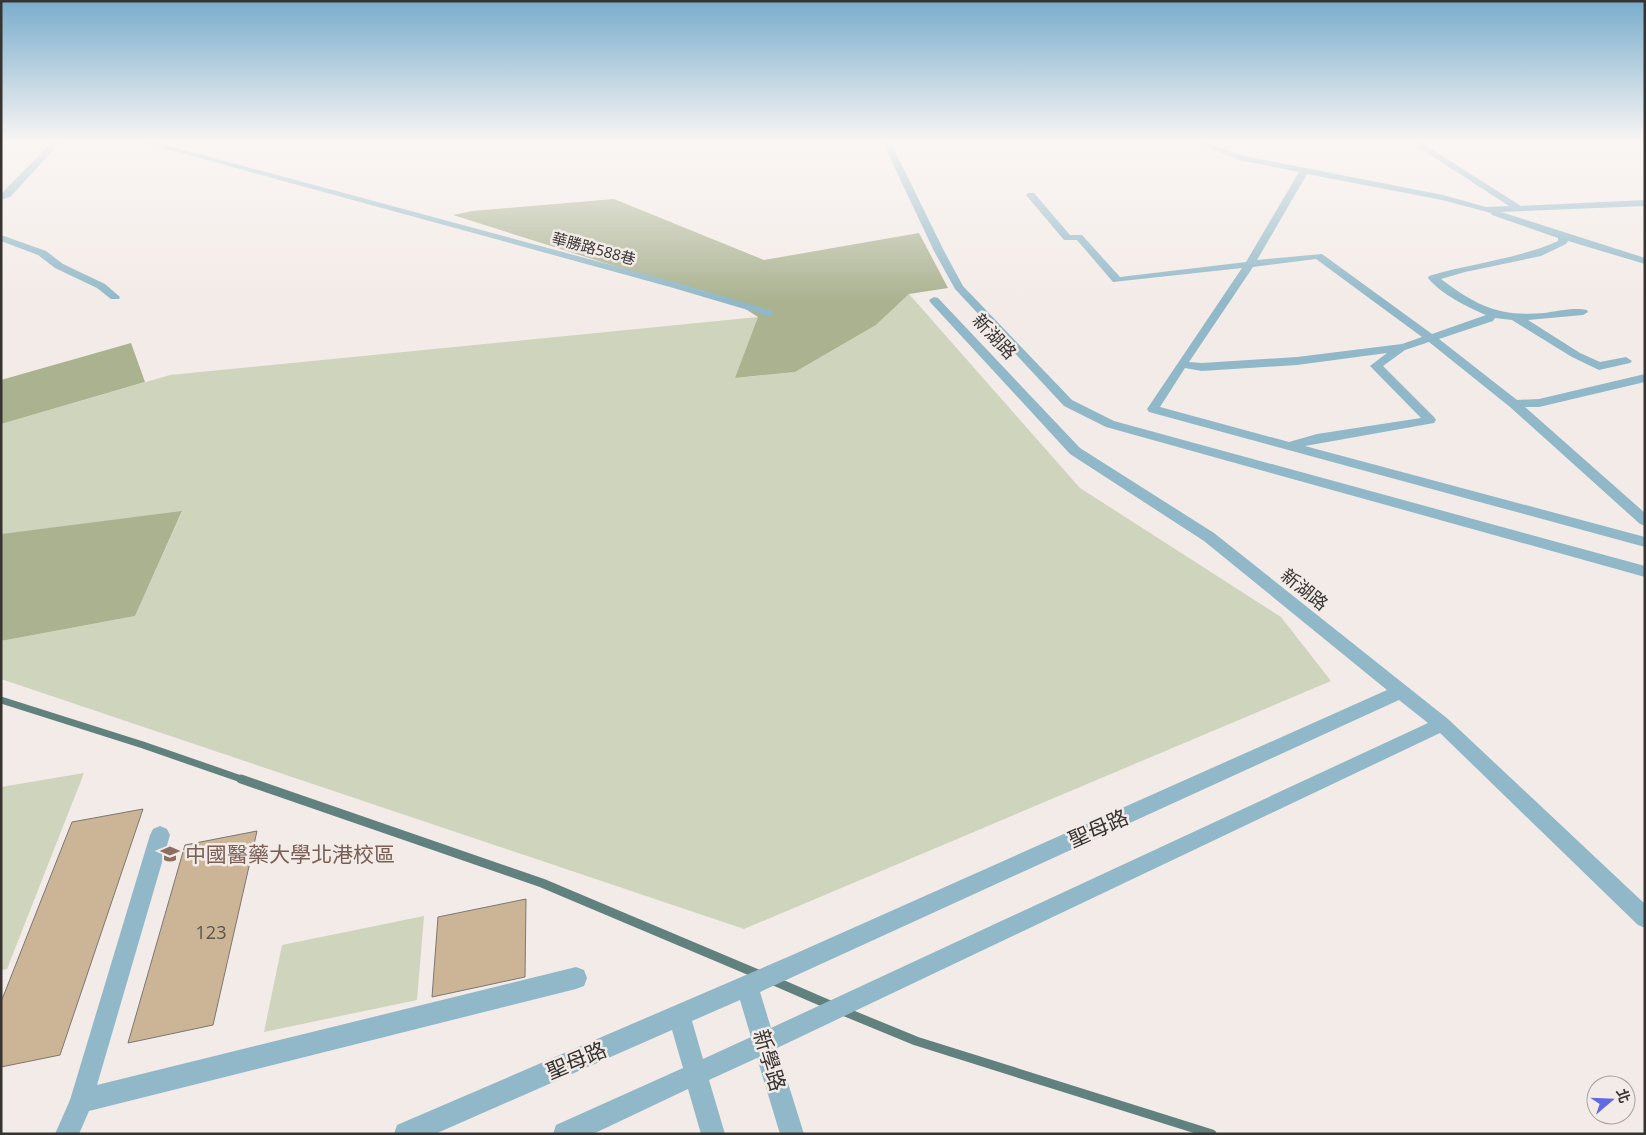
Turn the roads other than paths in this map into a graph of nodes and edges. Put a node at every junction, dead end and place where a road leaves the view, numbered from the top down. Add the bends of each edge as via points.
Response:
1 (345, 196) edge
2 (913, 196) edge
3 (1031, 196) edge
4 (1290, 196) edge
5 (1433, 196) edge
6 (1499, 196) edge
7 (1645, 203) edge
8 (1518, 208) junction
9 (1486, 210) junction
10 (1563, 236) junction
11 (1, 238) edge
12 (1645, 261) edge
13 (1249, 265) junction
14 (114, 297) dead end
15 (934, 300) dead end
16 (1583, 312) dead end
17 (769, 313) dead end
18 (1492, 314) junction
19 (1513, 316) junction
20 (1432, 339) junction
21 (1404, 346) junction
22 (1626, 361) dead end
23 (1182, 364) junction
24 (1645, 378) edge
25 (1514, 404) junction
26 (1289, 446) junction
27 (1645, 521) edge
28 (1645, 542) edge
29 (1645, 572) edge
30 (1399, 692) junction
31 (1442, 724) junction
32 (160, 835) dead end
33 (1645, 918) edge
34 (576, 978) dead end
35 (747, 986) junction
36 (678, 1016) junction
37 (764, 1043) junction
38 (696, 1074) junction
39 (81, 1102) junction
40 (67, 1134) edge
41 (406, 1134) edge
42 (565, 1134) edge
43 (713, 1134) edge
44 (792, 1134) edge

1 - 17 street, 華勝路588巷
2 - 29 street via 959,287 1068,404 1110,424
3 - 13 street via 1067,238 1079,237 1117,280
4 - 13 street
5 - 9 street
6 - 8 street
7 - 8 street
8 - 9 street
9 - 10 street
10 - 12 street
10 - 18 street via 1563,242 1537,254 1433,278
11 - 14 street via 42,253 59,266 101,286
13 - 20 street via 1318,256
13 - 23 street
15 - 30 street, 新湖路 via 1075,451 1210,537
16 - 19 street
18 - 19 street
18 - 20 street via 1488,320
19 - 22 street via 1600,366
20 - 21 street
20 - 25 street
21 - 23 street via 1297,361 1202,367
21 - 26 street via 1376,366 1430,420 1317,438
23 - 26 street via 1153,409
24 - 25 street via 1539,403
25 - 27 street
26 - 28 street
30 - 31 street, 新湖路
30 - 35 street, 聖母路
31 - 33 street, 新湖路
31 - 37 street
32 - 39 street
34 - 39 street
35 - 36 street, 聖母路
35 - 37 street, 新學路
36 - 38 street
36 - 41 street, 聖母路
37 - 38 street
37 - 44 street, 新學路
38 - 42 street
38 - 43 street
39 - 40 street

